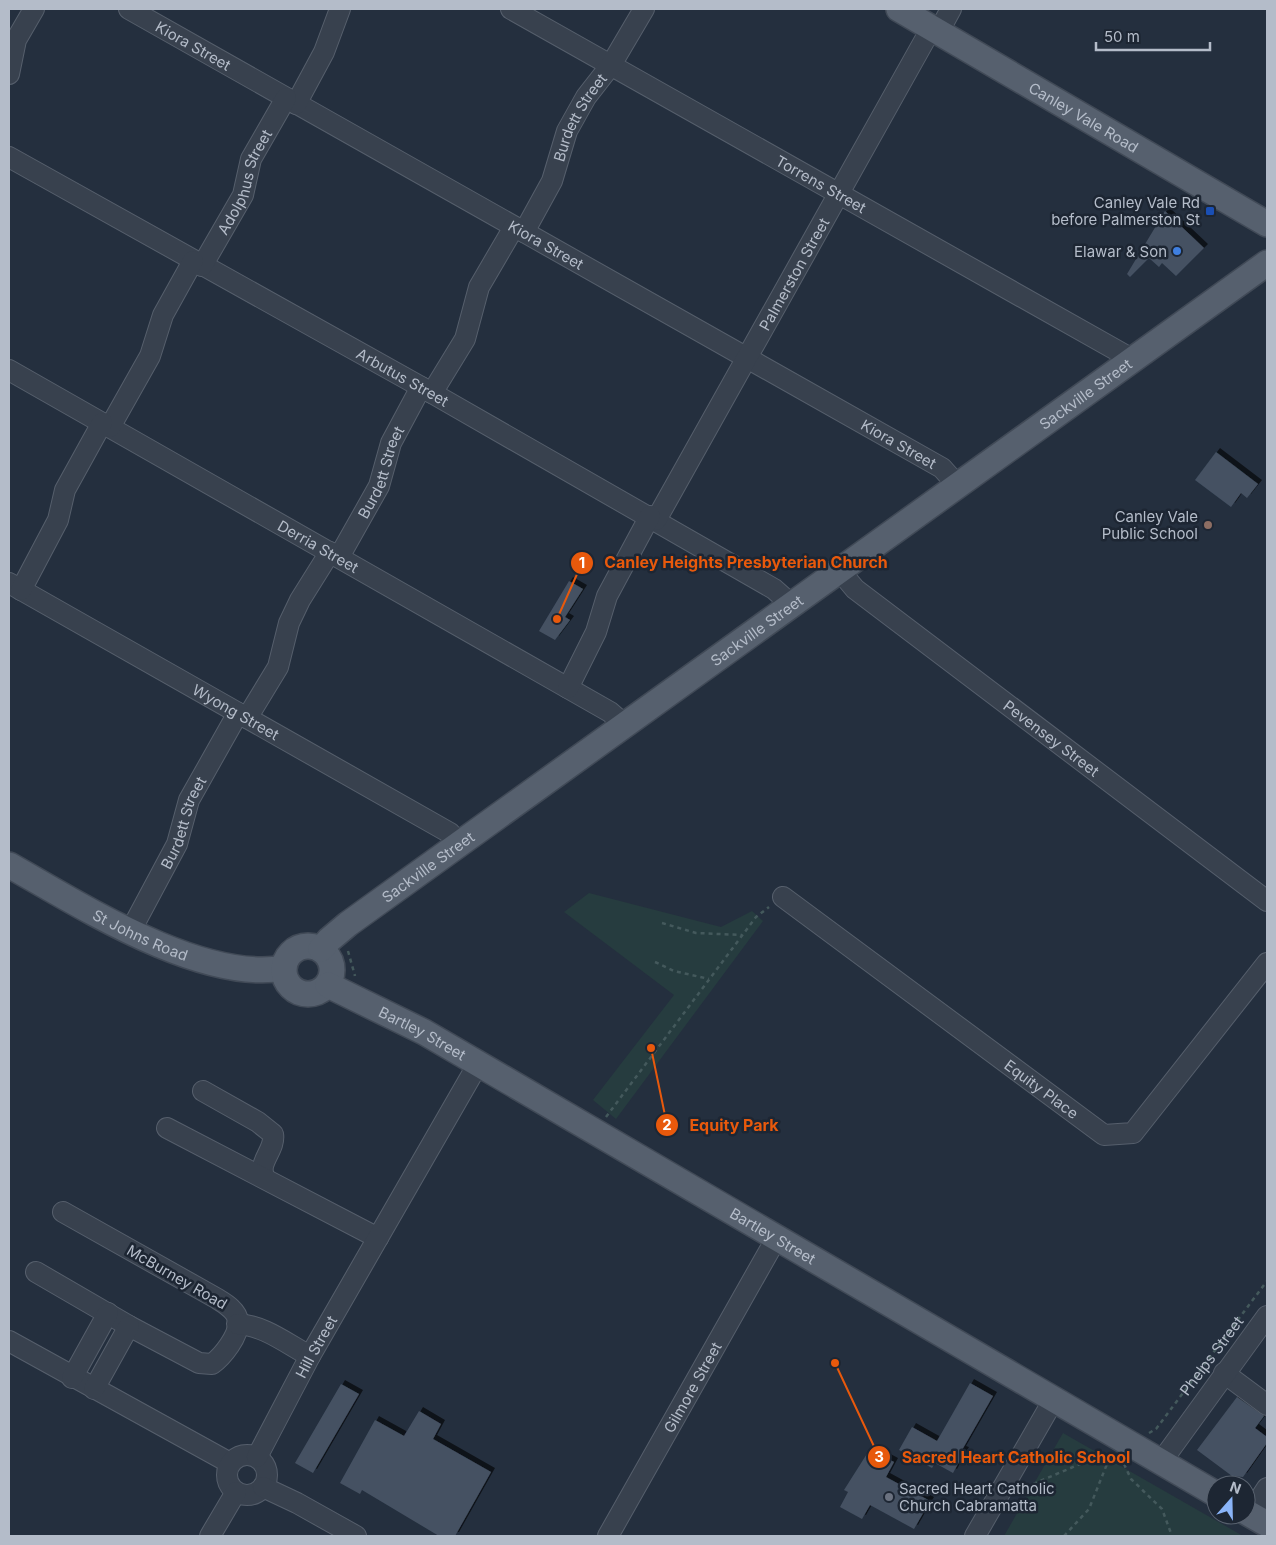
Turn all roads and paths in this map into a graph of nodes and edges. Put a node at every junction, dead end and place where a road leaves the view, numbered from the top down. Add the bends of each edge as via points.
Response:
1 (34, 9) edge
2 (129, 9) edge
3 (340, 9) edge
4 (511, 9) edge
5 (644, 9) edge
6 (899, 9) edge
7 (951, 9) edge
8 (935, 29) junction
9 (611, 65) junction
10 (9, 74) edge
11 (291, 101) junction
12 (9, 157) edge
13 (839, 195) junction
14 (1267, 224) edge
15 (519, 229) junction
16 (198, 263) junction
17 (1267, 263) edge
18 (746, 357) junction
19 (1132, 359) junction
20 (9, 370) edge
21 (427, 390) junction
22 (106, 425) junction
23 (958, 486) junction
24 (653, 518) junction
25 (335, 555) junction
26 (840, 571) junction
27 (13, 587) edge
28 (792, 605) junction
29 (568, 688) junction
30 (243, 716) junction
31 (626, 726) junction
32 (459, 845) junction
33 (9, 864) edge
34 (783, 897) joint
35 (1267, 900) edge
36 (662, 923) dead end
37 (130, 932) junction
38 (742, 935) junction
39 (321, 949) junction
40 (655, 962) dead end
41 (1267, 963) edge
42 (284, 968) junction
43 (709, 979) junction
44 (328, 985) junction
45 (478, 1064) junction
46 (203, 1091) dead end
47 (603, 1121) dead end
48 (167, 1128) dead end
49 (265, 1178) junction
50 (63, 1212) dead end
51 (777, 1237) junction
52 (378, 1238) junction
53 (36, 1272) dead end
54 (1267, 1281) edge
55 (108, 1314) junction
56 (1267, 1316) edge
57 (237, 1324) junction
58 (129, 1326) junction
59 (9, 1341) edge
60 (310, 1356) junction
61 (1224, 1373) junction
62 (72, 1378) junction
63 (94, 1389) junction
64 (1054, 1399) junction
65 (1267, 1405) edge
66 (1156, 1430) dead end
67 (257, 1457) junction
68 (1121, 1458) dead end
69 (1161, 1462) junction
70 (230, 1463) junction
71 (263, 1487) junction
72 (1026, 1487) dead end
73 (1206, 1488) edge
74 (1267, 1488) edge
75 (236, 1492) junction
76 (1256, 1513) edge
77 (210, 1536) edge
78 (356, 1536) edge
79 (608, 1536) edge
80 (975, 1536) edge
81 (1064, 1536) edge
82 (1172, 1536) edge

1 - 10 street via 16,40
2 - 11 street, Kiora Street
3 - 11 street, Adolphus Street via 324,52
4 - 9 street, Torrens Street
5 - 9 street, Burdett Street
6 - 8 main road, Canley Vale Road
7 - 8 street, Palmerston Street
8 - 13 street, Palmerston Street
8 - 14 main road, Canley Vale Road
9 - 13 street, Torrens Street
9 - 15 street, Burdett Street via 586,97 567,131 552,181
11 - 15 street, Kiora Street
11 - 16 street, Adolphus Street via 251,159 243,195
12 - 16 street, Arbutus Street
13 - 18 street, Palmerston Street
13 - 19 street, Torrens Street
15 - 18 street, Kiora Street
15 - 21 street, Burdett Street via 478,287 465,339
16 - 21 street, Arbutus Street
16 - 22 street, Adolphus Street via 163,315 150,356
17 - 19 main road, Sackville Street
18 - 23 street, Kiora Street via 942,468
18 - 24 street, Palmerston Street
19 - 23 main road, Sackville Street
20 - 22 street, Derria Street
21 - 24 street, Arbutus Street
21 - 25 street, Burdett Street via 391,443 379,486
22 - 25 street, Derria Street
22 - 27 street, Adolphus Street via 65,490 58,520
23 - 26 main road, Sackville Street
24 - 28 street, Arbutus Street via 774,589
24 - 29 street, Palmerston Street via 607,596 596,632
25 - 29 street, Derria Street
25 - 30 street, Burdett Street via 300,600 289,623 278,668
26 - 28 main road, Sackville Street
26 - 35 street, Pevensey Street via 855,589
27 - 30 street, Wyong Street
28 - 31 main road, Sackville Street
29 - 31 street, Derria Street via 614,714
30 - 32 street, Wyong Street via 450,833
30 - 37 street, Burdett Street via 189,800 176,844
31 - 32 main road, Sackville Street
32 - 39 main road, Sackville Street via 348,924
33 - 37 main road, St Johns Road
34 - 38 path via 756,916
34 - 41 street, Equity Place via 1104,1135 1133,1133
36 - 38 path via 696,933
37 - 42 main road, St Johns Road via 168,949 238,969
38 - 43 path
39 - 42 main road via 314,946 298,948 286,960
39 - 44 main road via 332,962
40 - 43 path via 674,971
42 - 44 main road via 288,983 299,992 315,994
43 - 47 path
44 - 45 main road, Bartley Street via 385,1012
45 - 51 main road, Bartley Street
45 - 52 street, Hill Street
46 - 49 street via 273,1134 275,1142 263,1165
48 - 49 street
49 - 52 street
50 - 57 street, McBurney Road via 216,1298 232,1310
51 - 64 main road, Bartley Street
51 - 79 street, Gilmore Street
52 - 60 street, Hill Street
53 - 55 street, McBurney Road
54 - 66 path, Phelps Street
55 - 58 street, McBurney Road
55 - 62 street
56 - 61 street, Phelps Street
57 - 58 street, McBurney Road via 230,1343 219,1360 212,1364 199,1362
57 - 60 street via 264,1329
58 - 63 street
59 - 62 street
60 - 67 street, Hill Street
61 - 65 street
61 - 69 street, Phelps Street
62 - 63 street
63 - 70 street
64 - 69 main road, Bartley Street
64 - 80 street
67 - 70 street via 245,1454
67 - 71 street via 267,1474
68 - 82 path via 1130,1479 1162,1509
69 - 73 main road, Bartley Street
70 - 75 street via 228,1482
71 - 75 street via 253,1494
71 - 78 street
72 - 81 path via 1111,1452 1089,1509
74 - 76 street
75 - 77 street

